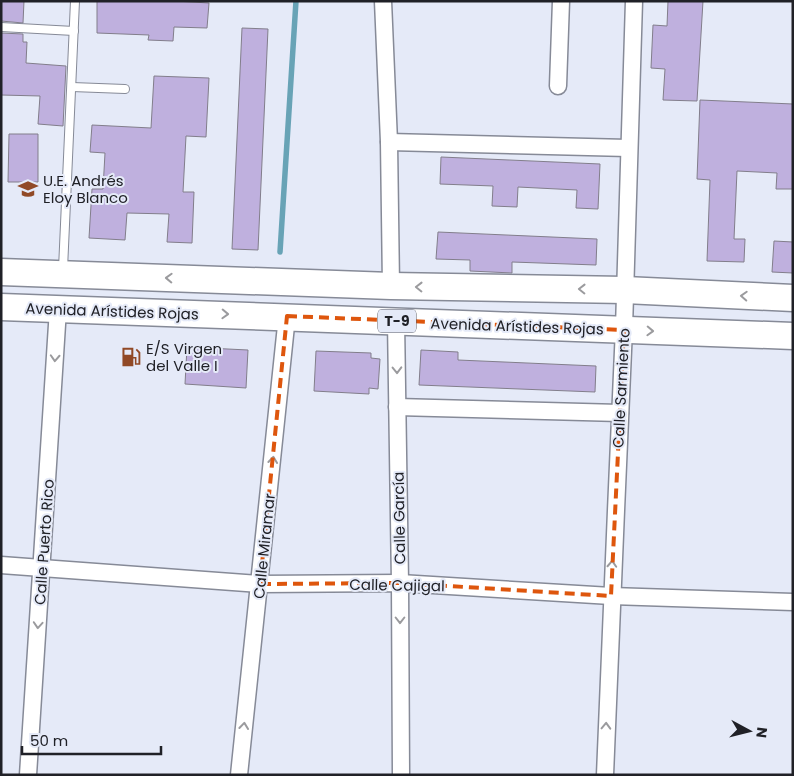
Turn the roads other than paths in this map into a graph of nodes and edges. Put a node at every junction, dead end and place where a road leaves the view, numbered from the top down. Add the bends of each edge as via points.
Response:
1 (75, 1) edge
2 (383, 1) edge
3 (561, 1) edge
4 (634, 1) edge
5 (1, 28) edge
6 (74, 31) junction
7 (558, 86) dead end
8 (72, 87) junction
9 (125, 89) dead end
10 (388, 142) junction
11 (628, 148) junction
12 (1, 272) edge
13 (63, 274) junction
14 (391, 286) junction
15 (625, 290) junction
16 (793, 298) edge
17 (1, 306) edge
18 (58, 309) junction
19 (287, 316) junction
20 (396, 321) junction
21 (624, 330) junction
22 (793, 336) edge
23 (397, 407) junction
24 (620, 413) junction
25 (1, 565) edge
26 (42, 567) junction
27 (400, 583) junction
28 (260, 584) junction
29 (611, 596) junction
30 (793, 602) edge
31 (28, 775) edge
32 (239, 775) edge
33 (401, 775) edge
34 (605, 775) edge

1 - 6 lane
2 - 10 street
3 - 7 street
4 - 11 street, Calle Sarmiento
5 - 6 lane
6 - 8 lane
8 - 9 lane
8 - 13 lane
10 - 11 street
10 - 14 street
11 - 15 street, Calle Sarmiento
12 - 13 main road
14 -> 13 main road
15 -> 14 main road
16 -> 15 main road
15 - 21 street, Calle Sarmiento
17 - 18 main road, Avenida Arístides Rojas / T-9
18 -> 19 main road, Avenida Arístides Rojas / T-9
18 -> 26 street, Calle Puerto Rico
19 - 20 main road, Avenida Arístides Rojas / T-9
28 -> 19 street, Calle Miramar
20 - 21 main road, Avenida Arístides Rojas / T-9
20 -> 23 street, Calle García
21 -> 22 main road, Avenida Arístides Rojas / T-9
21 - 24 street, Calle Sarmiento
23 - 24 street
23 - 27 street, Calle García
29 -> 24 street, Calle Sarmiento
25 - 26 street, Calle Cajigal
26 - 28 street, Calle Cajigal
26 -> 31 street, Calle Puerto Rico
27 - 28 street, Calle Cajigal
27 - 29 street, Calle Cajigal
27 -> 33 street, Calle García
32 -> 28 street, Calle Miramar
29 - 30 street, Calle Cajigal
34 -> 29 street, Calle Sarmiento

